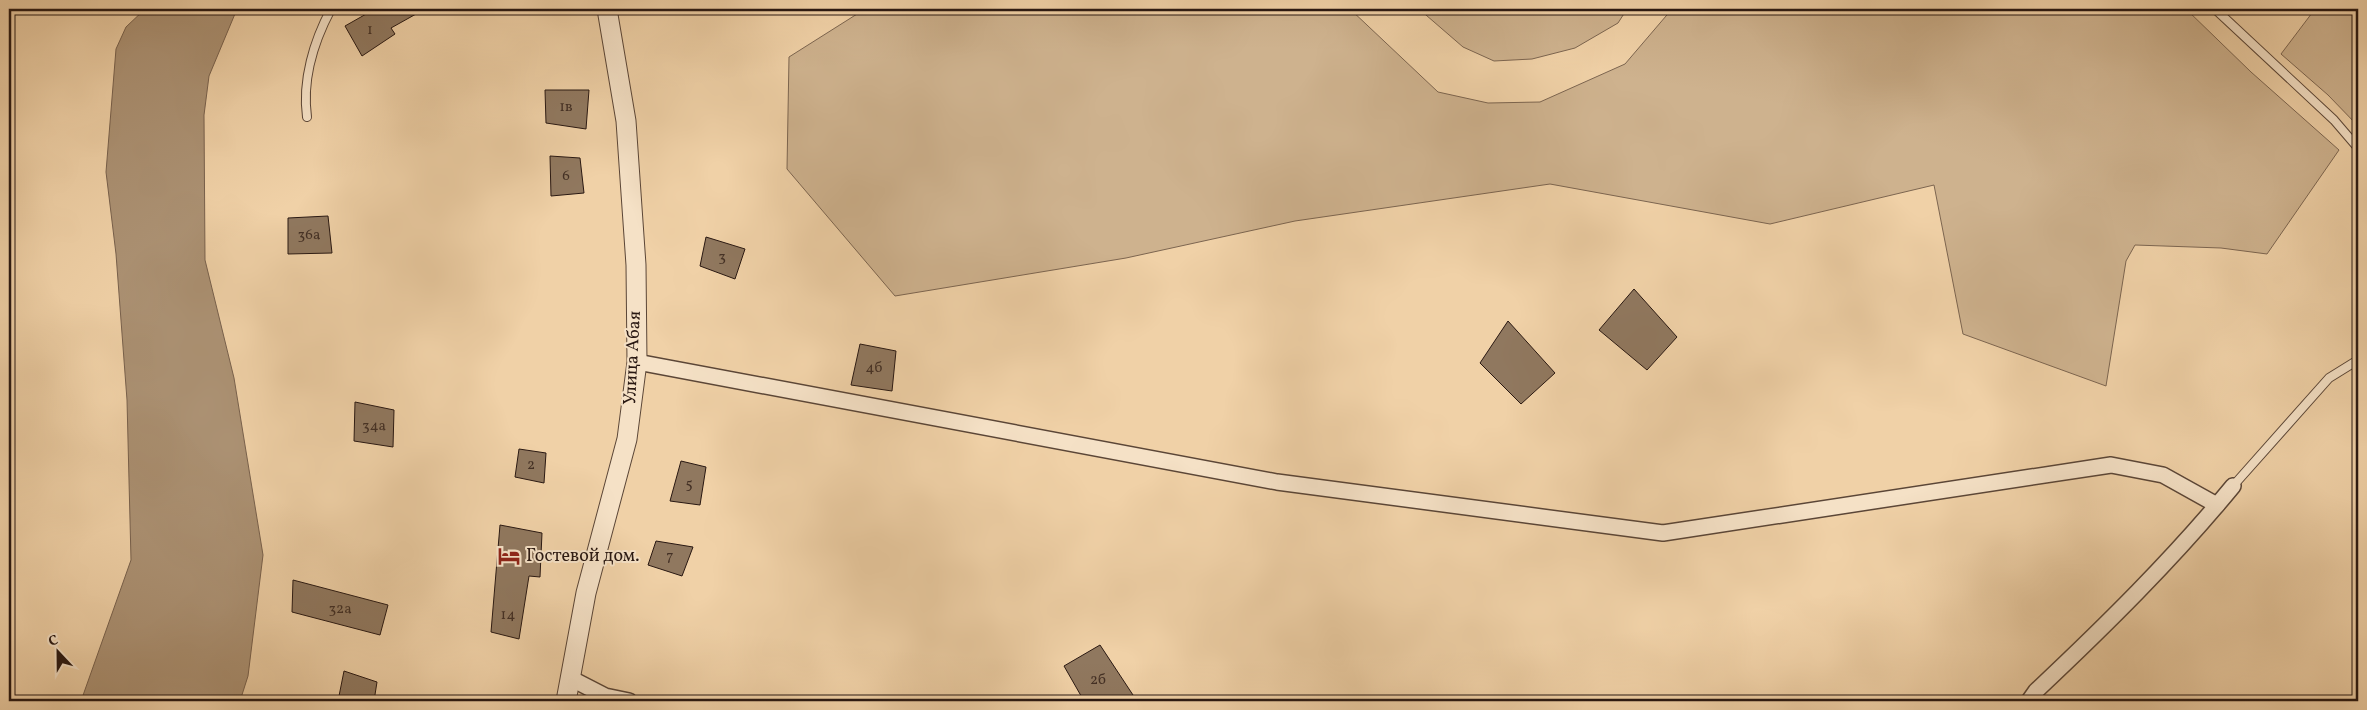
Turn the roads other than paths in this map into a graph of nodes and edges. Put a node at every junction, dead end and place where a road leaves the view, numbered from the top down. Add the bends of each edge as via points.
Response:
1 (331, 9) edge
2 (607, 9) edge
3 (2215, 9) edge
4 (307, 117) dead end
5 (2358, 148) edge
6 (2358, 360) edge
7 (637, 362) junction
8 (2233, 486) joint
9 (2217, 505) junction
10 (570, 678) junction
11 (566, 701) edge
12 (629, 701) edge
13 (2029, 701) edge

1 - 4 lane via 319,32 304,94
2 - 7 street, Улица Абая via 626,121 636,265
3 - 5 lane via 2334,120
6 - 8 lane via 2329,378
7 - 9 street via 1278,482 1663,533 2111,465 2163,475
7 - 10 street, Улица Абая via 627,439 586,593
8 - 9 street
9 - 13 street via 2095,636
10 - 11 street, Улица Абая
10 - 12 street via 604,696

